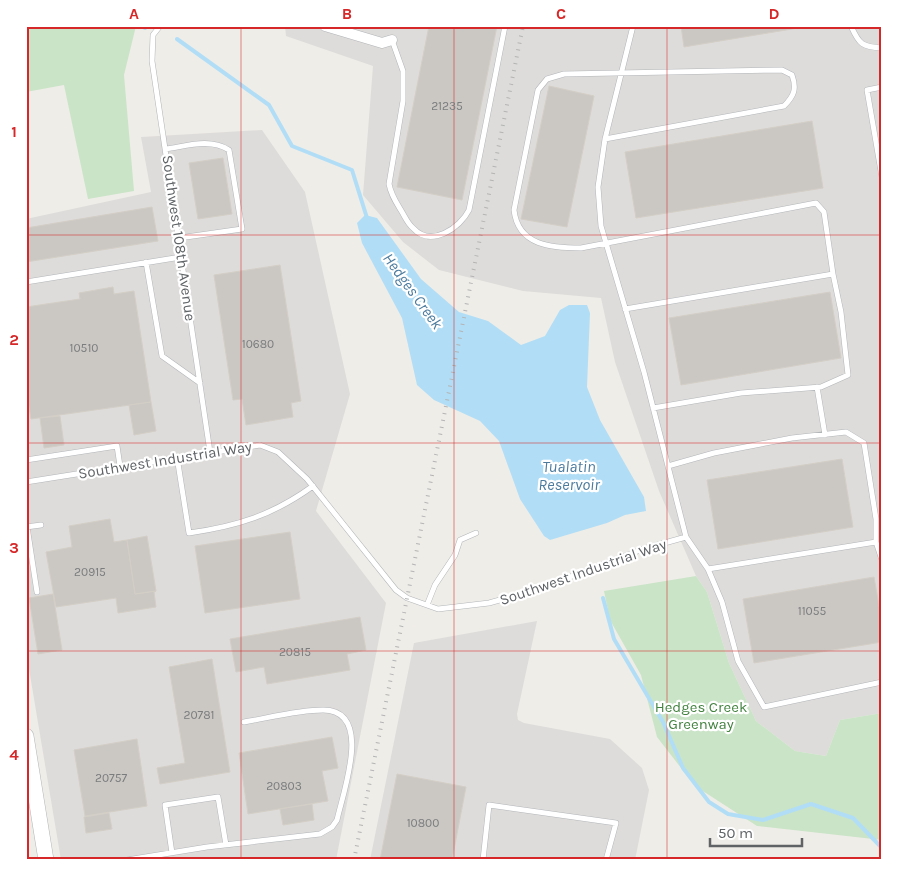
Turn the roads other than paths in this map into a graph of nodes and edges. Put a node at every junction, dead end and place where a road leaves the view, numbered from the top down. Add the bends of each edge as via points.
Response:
1 (160, 26) edge
2 (325, 26) edge
3 (505, 26) edge
4 (633, 26) edge
5 (850, 26) edge
6 (392, 40) joint
7 (882, 48) edge
8 (622, 71) junction
9 (882, 87) edge
10 (605, 139) junction
11 (166, 149) junction
12 (882, 177) edge
13 (179, 238) junction
14 (606, 243) junction
15 (182, 257) junction
16 (146, 262) junction
17 (833, 274) junction
18 (26, 282) edge
19 (625, 309) junction
20 (200, 384) junction
21 (817, 387) junction
22 (653, 408) junction
23 (825, 434) junction
24 (210, 452) junction
25 (177, 457) junction
26 (26, 460) edge
27 (120, 466) junction
28 (668, 466) junction
29 (26, 482) edge
30 (313, 486) junction
31 (42, 525) dead end
32 (27, 527) edge
33 (476, 533) dead end
34 (686, 537) junction
35 (876, 542) junction
36 (882, 560) edge
37 (708, 569) junction
38 (37, 592) dead end
39 (427, 605) junction
40 (882, 682) edge
41 (244, 722) dead end
42 (26, 736) edge
43 (32, 814) edge
44 (226, 845) junction
45 (172, 853) junction
46 (46, 860) edge
47 (127, 860) edge
48 (483, 860) edge
49 (606, 860) edge

1 - 11 lane, Southwest 108th Avenue via 152,35 152,62
2 - 6 street via 382,43
3 - 6 lane via 470,210 457,228 432,236 413,229 390,194 403,101 403,71
4 - 8 lane, Southwest Industrial Way
5 - 7 lane via 858,42 870,48
8 - 10 lane, Southwest Industrial Way
8 - 10 lane via 782,70 792,75 795,84 793,97 784,106
8 - 14 lane via 564,74 547,79 538,90 514,210 523,236 554,248 581,248
9 - 12 lane via 867,90
10 - 14 lane, Southwest Industrial Way via 598,187 600,226
11 - 13 lane, Southwest 108th Avenue
11 - 13 lane via 211,143 229,150 242,229
13 - 15 lane, Southwest 108th Avenue
14 - 17 lane via 816,203 824,212
14 - 19 lane, Southwest Industrial Way
15 - 16 lane
15 - 20 lane, Southwest 108th Avenue
16 - 18 lane
16 - 20 lane via 162,356
17 - 19 lane
17 - 21 lane via 848,375
19 - 22 lane, Southwest Industrial Way
20 - 24 lane, Southwest 108th Avenue
21 - 22 lane via 741,393
21 - 23 lane
22 - 28 lane, Southwest Industrial Way
23 - 28 lane via 714,453
23 - 35 lane via 846,432 864,443 876,519
24 - 25 lane, Southwest Industrial Way
24 - 30 lane, Southwest Industrial Way via 260,445 278,452
25 - 27 lane, Southwest Industrial Way
25 - 30 lane via 189,532 238,524 285,506
26 - 27 lane via 117,446
27 - 29 lane, Southwest Industrial Way
28 - 34 lane, Southwest Industrial Way
30 - 39 lane, Southwest Industrial Way via 396,590
31 - 32 lane
32 - 38 lane
33 - 39 lane via 460,540 455,555 434,585
34 - 37 lane
34 - 39 lane, Southwest Industrial Way via 643,549 536,590 489,603 438,609
35 - 36 lane
35 - 37 lane
37 - 40 lane via 722,602 738,661 764,707
41 - 44 lane via 323,710 336,712 346,718 352,749 337,820 332,827 320,834
42 - 43 street
43 - 46 street
44 - 45 lane
44 - 45 lane via 218,797 164,805
45 - 47 lane
48 - 49 lane via 489,805 616,824

